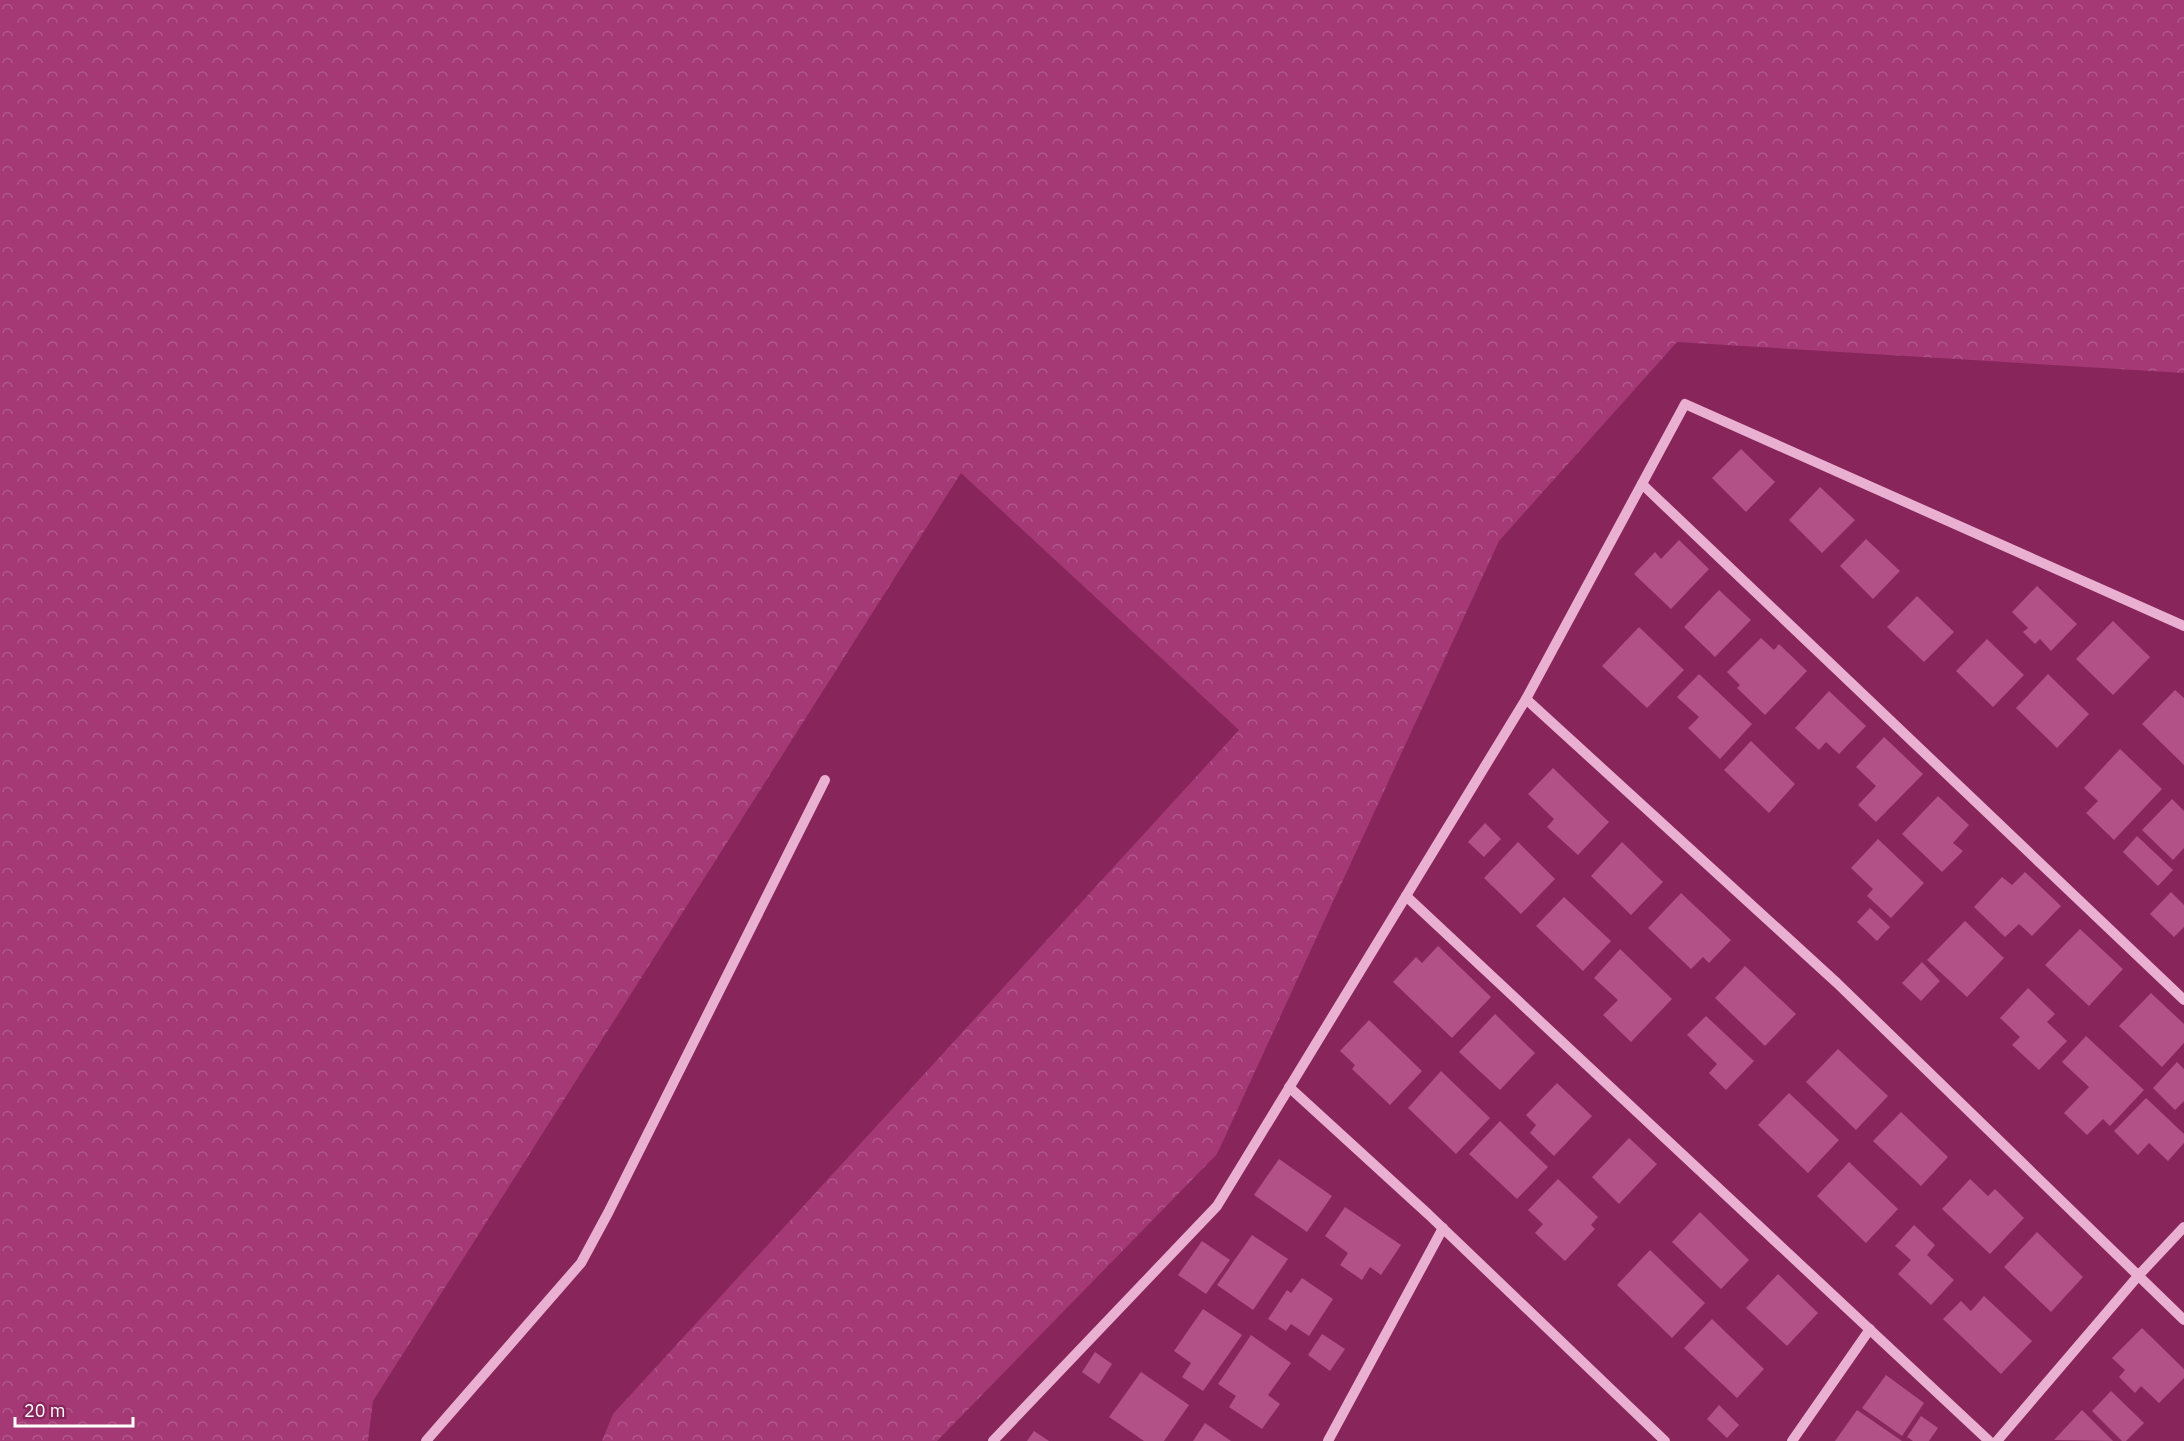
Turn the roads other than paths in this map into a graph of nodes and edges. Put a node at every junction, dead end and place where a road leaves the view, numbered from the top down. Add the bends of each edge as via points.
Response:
1 (1642, 484) junction
2 (2184, 626) edge
3 (1526, 699) junction
4 (825, 780) dead end
5 (1406, 896) junction
6 (2184, 1000) edge
7 (1289, 1087) junction
8 (2184, 1227) edge
9 (1443, 1228) junction
10 (2138, 1276) junction
11 (2184, 1320) edge
12 (1870, 1329) junction
13 (426, 1441) edge
14 (993, 1441) edge
15 (1328, 1441) edge
16 (1665, 1441) edge
17 (1792, 1441) edge
18 (1989, 1441) edge
19 (1996, 1441) edge

1 - 2 street via 1685,404
1 - 3 street
1 - 6 street
3 - 5 street
3 - 10 street via 1838,983
4 - 13 street via 581,1263
5 - 7 street
5 - 12 street
7 - 9 street
7 - 14 street via 1217,1206
8 - 10 street
9 - 15 street
9 - 16 street
10 - 11 street
10 - 19 street
12 - 17 street
12 - 18 street

